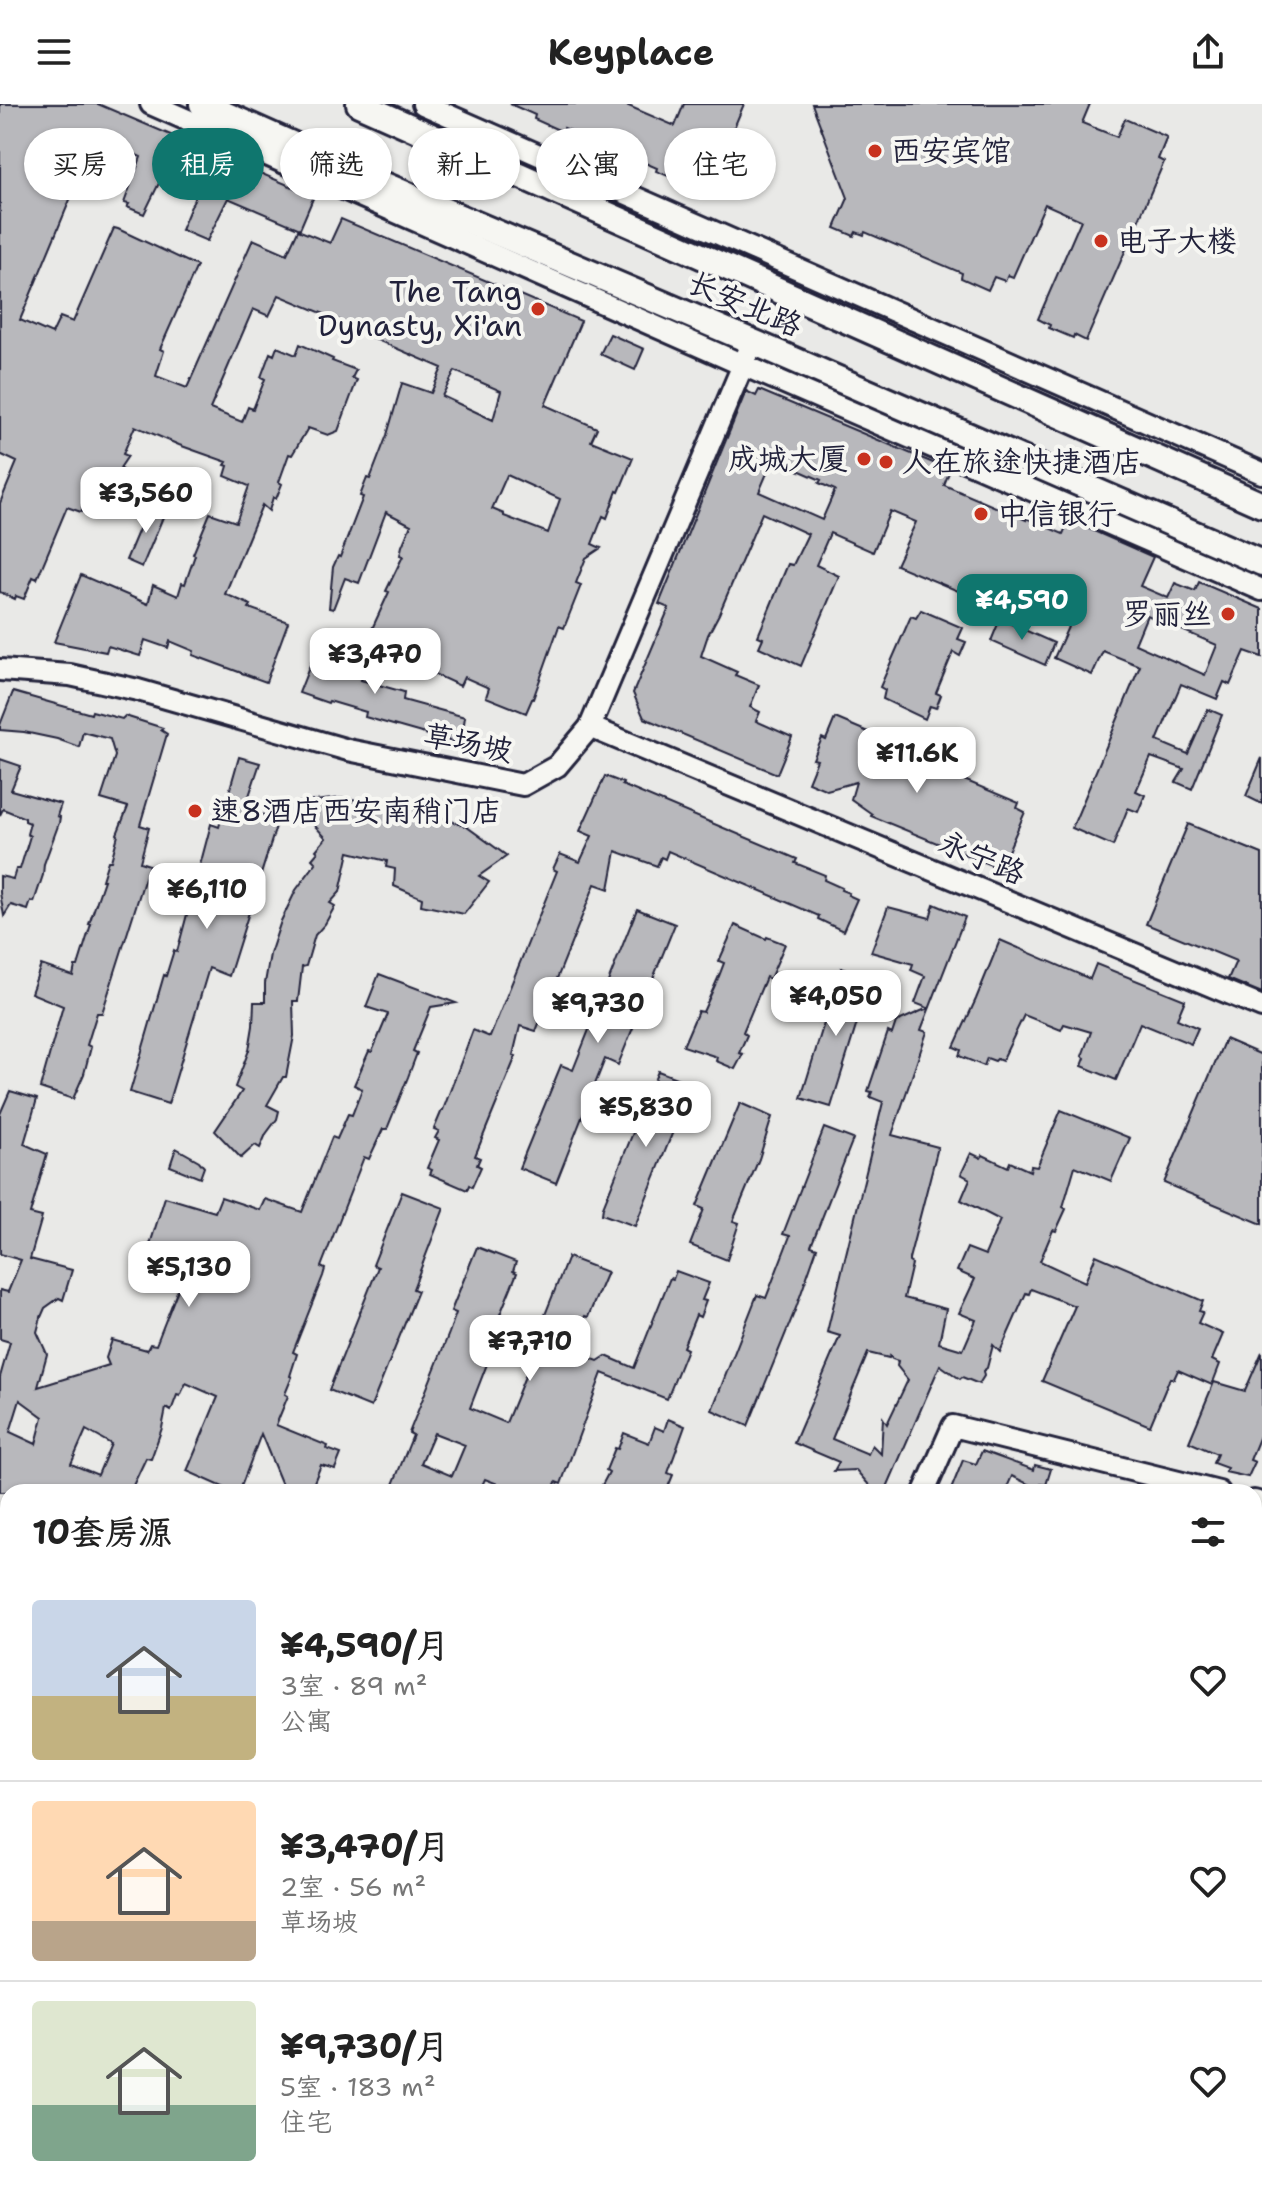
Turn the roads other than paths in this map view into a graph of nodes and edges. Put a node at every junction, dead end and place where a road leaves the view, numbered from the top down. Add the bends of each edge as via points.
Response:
1 (151, 104) edge
2 (202, 104) edge
3 (359, 104) edge
4 (423, 104) edge
5 (753, 342) junction
6 (743, 365) junction
7 (1262, 473) edge
8 (1262, 505) edge
9 (1262, 563) edge
10 (1262, 590) edge
11 (0, 670) edge
12 (590, 727) junction
13 (1262, 1007) edge
14 (928, 1484) edge
15 (1187, 1484) edge

1 - 6 street
2 - 5 main road, 长安北路
3 - 8 main road, 长安北路
4 - 7 street
5 - 6 street, 草场坡
5 - 9 main road, 长安北路
6 - 10 street
6 - 12 street, 草场坡
11 - 12 street, 草场坡 via 111,684 348,750 523,785 557,766
12 - 13 street, 永宁路
14 - 15 street via 953,1426

